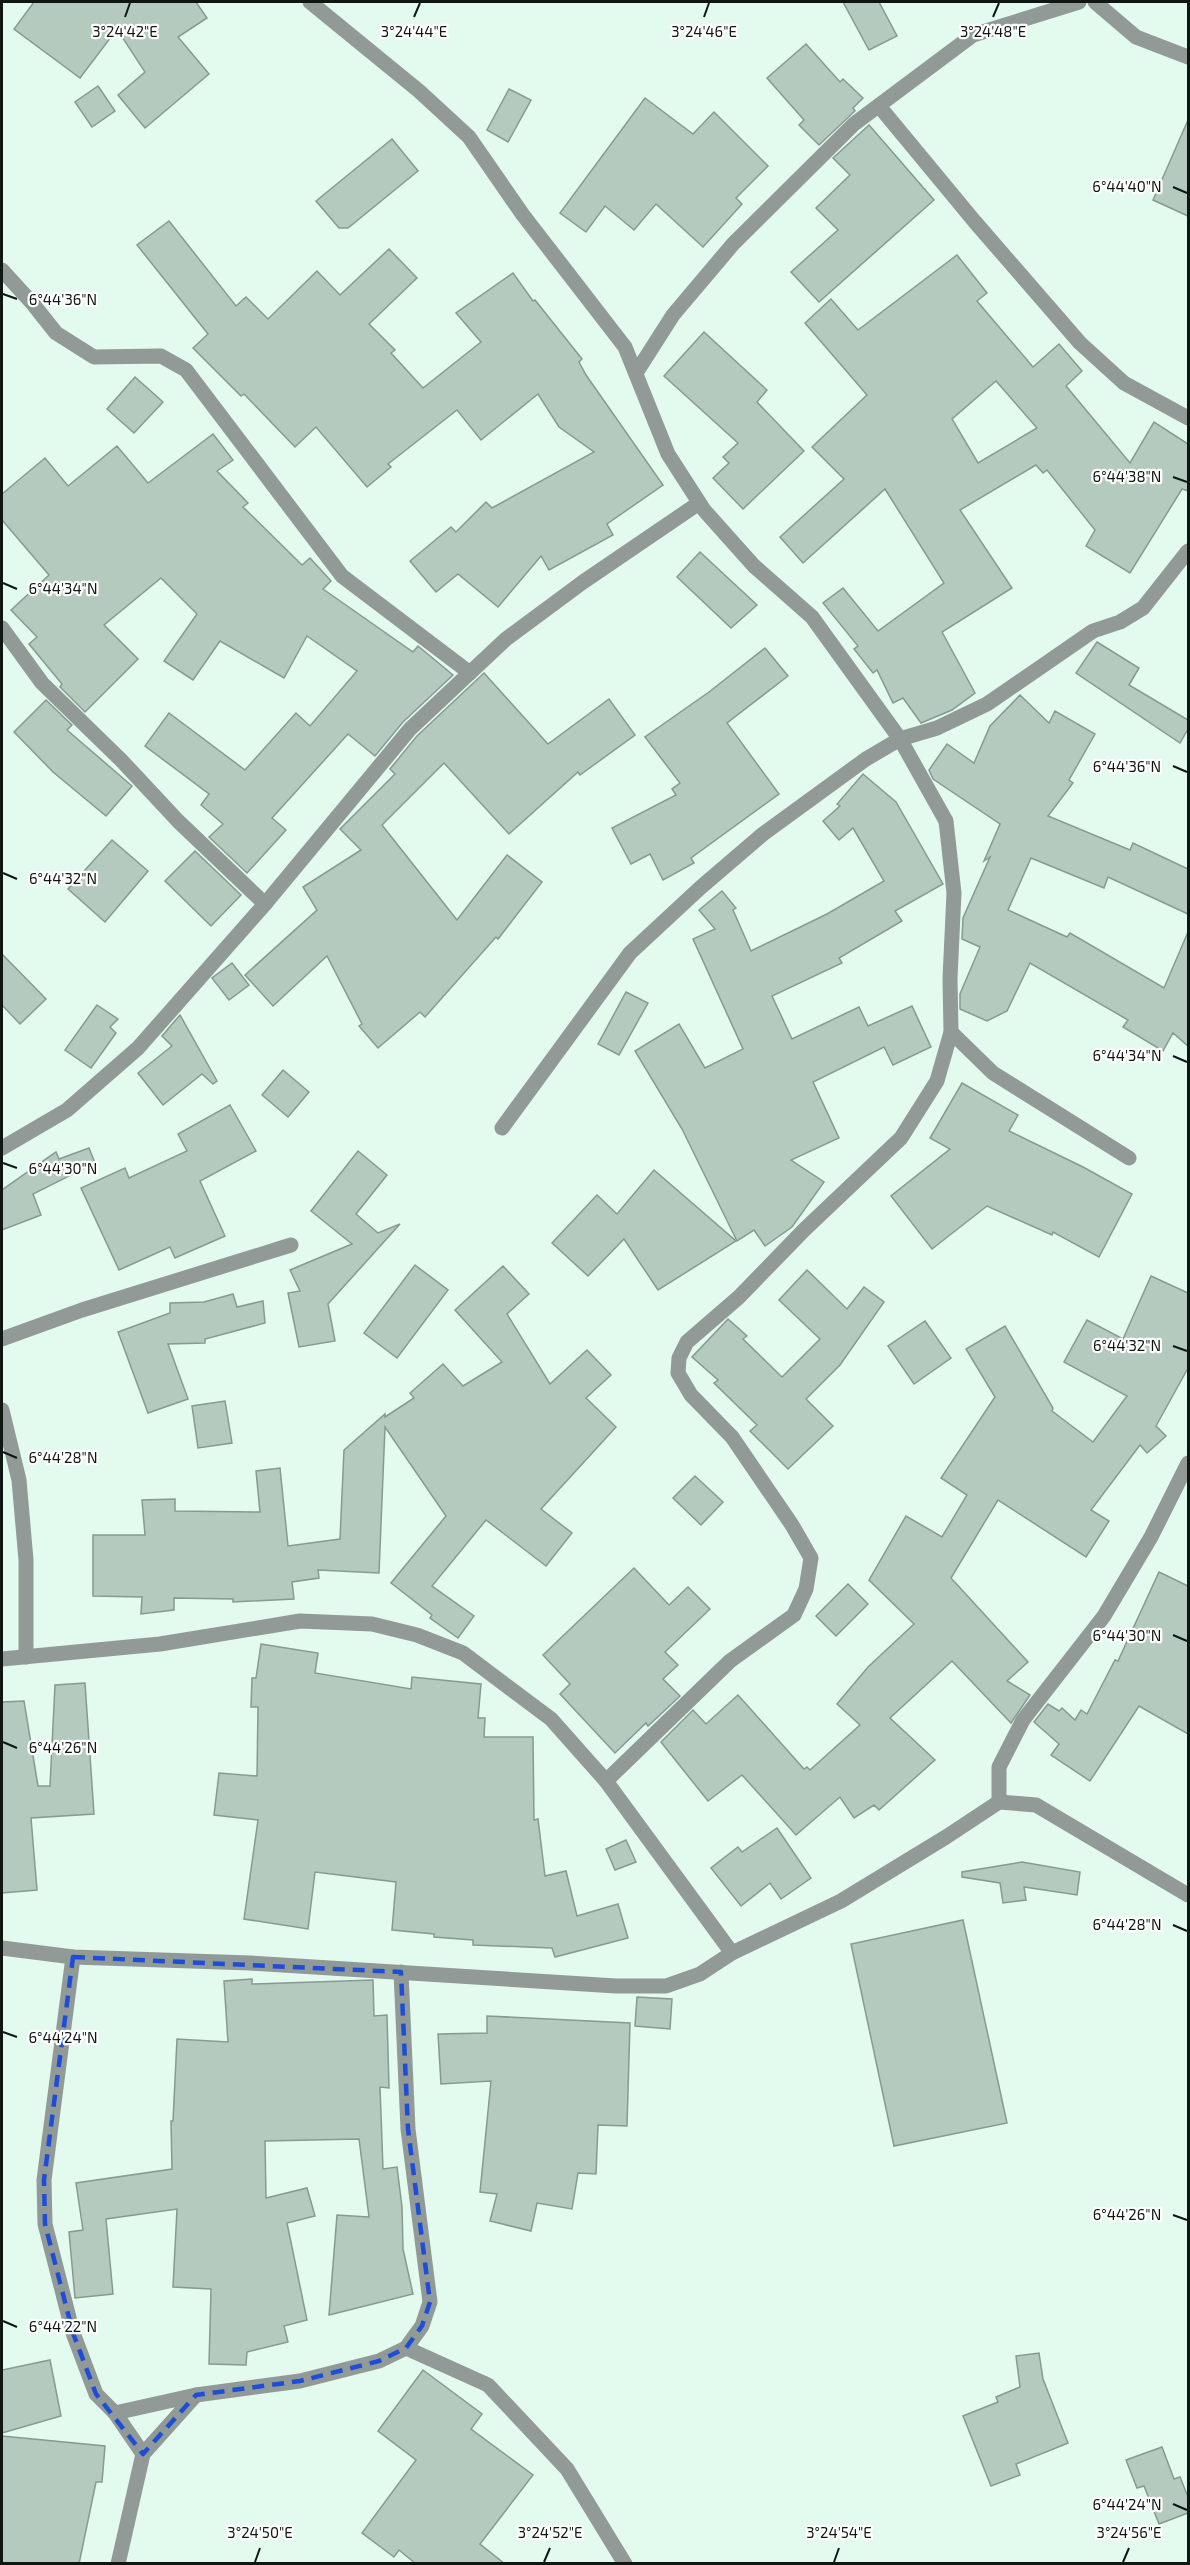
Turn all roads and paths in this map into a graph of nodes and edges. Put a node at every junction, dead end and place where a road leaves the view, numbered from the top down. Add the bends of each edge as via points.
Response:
1 (310, 2) edge
2 (1079, 2) edge
3 (1095, 2) edge
4 (1188, 57) edge
5 (879, 106) junction
6 (2, 270) edge
7 (636, 373) junction
8 (1188, 418) edge
9 (699, 503) junction
10 (1188, 551) edge
11 (2, 628) edge
12 (470, 673) junction
13 (900, 739) junction
14 (265, 904) junction
15 (951, 1032) junction
16 (502, 1128) dead end
17 (2, 1148) edge
18 (1129, 1158) dead end
19 (291, 1245) dead end
20 (2, 1339) edge
21 (2, 1410) edge
22 (1188, 1463) edge
23 (26, 1657) junction
24 (2, 1659) edge
25 (606, 1781) junction
26 (999, 1802) junction
27 (1188, 1895) edge
28 (2, 1948) edge
29 (732, 1953) junction
30 (73, 1957) junction
31 (401, 1972) junction
32 (406, 2348) junction
33 (196, 2395) junction
34 (115, 2413) junction
35 (143, 2454) junction
36 (118, 2564) edge
37 (625, 2564) edge

1 - 7 street via 469,137 523,215 625,347
2 - 5 street via 973,34
3 - 4 street via 1136,37
5 - 7 street via 854,124 733,244 673,315
5 - 8 street via 1080,343 1124,383
6 - 12 street via 56,333 94,357 161,356 186,370 342,576
7 - 9 street via 668,454
9 - 12 street via 515,632
9 - 13 street via 754,566 812,616
10 - 13 street via 1136,613 1093,631 987,704 937,728
11 - 14 street via 42,683
12 - 14 street via 410,729
13 - 15 street via 946,821 954,893
13 - 16 street via 763,834 630,953
14 - 17 street via 138,1048 67,1110
15 - 18 street via 993,1073
15 - 25 street via 937,1081 900,1138 739,1297 687,1342 679,1358 678,1373 691,1395 732,1437 811,1558 806,1589 794,1615 730,1661
19 - 20 street
21 - 23 street via 19,1480 26,1560
22 - 26 street via 1151,1537 1104,1616 1023,1720 999,1767
23 - 24 street
23 - 25 street via 160,1644 300,1621 372,1624 417,1635 463,1653 551,1719
25 - 29 street
26 - 27 street via 1036,1805
26 - 29 street via 841,1901
28 - 30 street
29 - 31 street via 700,1974 666,1986
30 - 31 street
30 - 34 street via 44,2180 45,2224 74,2333 96,2394
31 - 32 street via 408,2129 430,2302 422,2326
32 - 33 street via 379,2361 300,2381
32 - 37 street via 488,2385 567,2469
33 - 34 street
33 - 35 street
34 - 35 street
35 - 36 street

